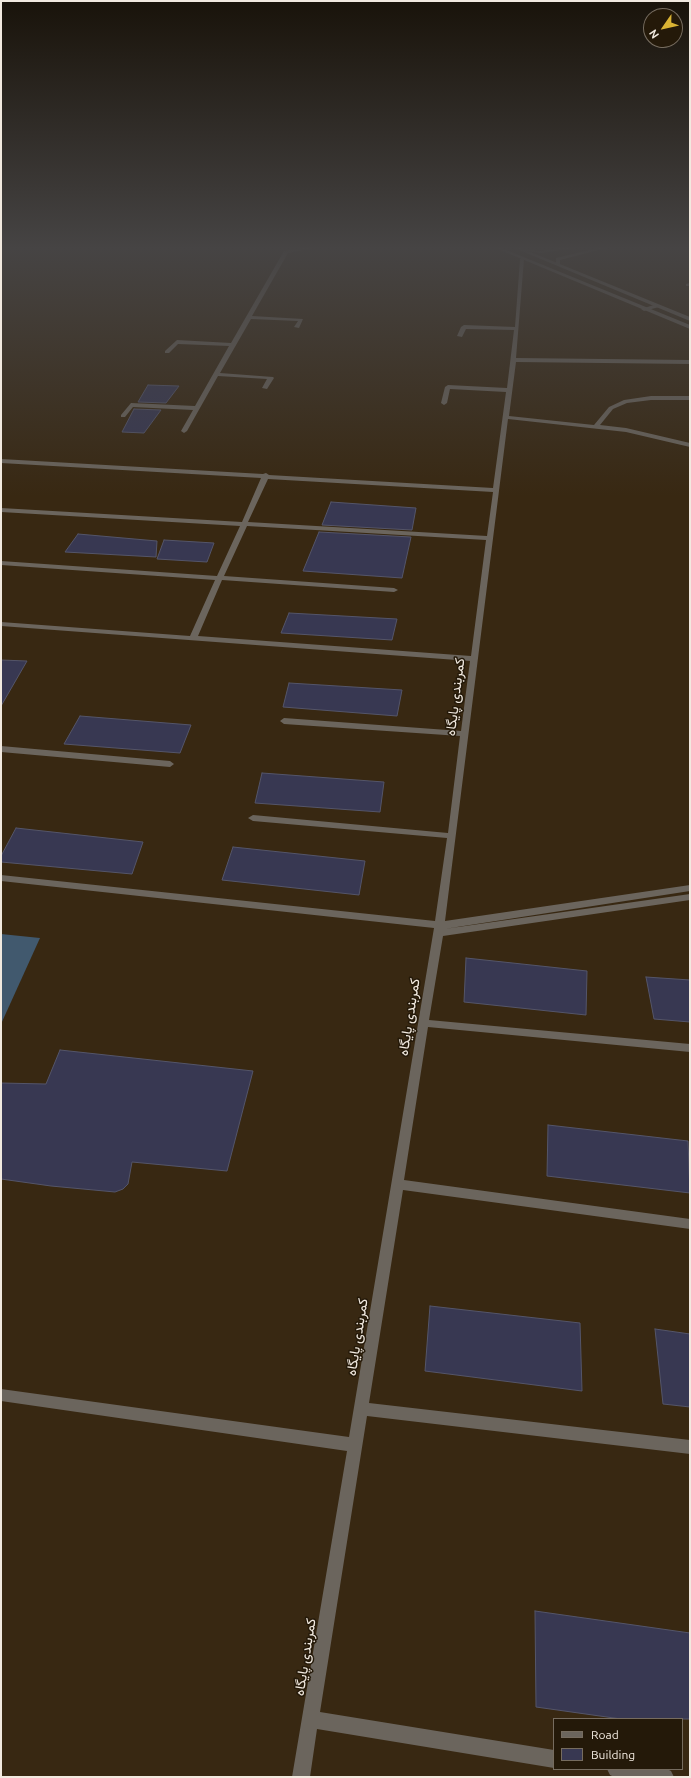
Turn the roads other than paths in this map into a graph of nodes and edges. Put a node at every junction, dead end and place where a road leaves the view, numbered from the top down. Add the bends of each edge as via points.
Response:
1 (517, 329) edge
2 (241, 330) edge
3 (463, 330) edge
4 (460, 336) dead end
5 (233, 345) junction
6 (167, 352) dead end
7 (513, 360) junction
8 (690, 362) edge
9 (216, 374) junction
10 (265, 388) dead end
11 (509, 390) junction
12 (690, 398) edge
13 (444, 403) dead end
14 (197, 408) junction
15 (123, 416) dead end
16 (505, 417) junction
17 (596, 427) junction
18 (184, 431) dead end
19 (690, 445) edge
20 (1, 461) edge
21 (266, 475) junction
22 (496, 490) junction
23 (1, 510) edge
24 (244, 524) junction
25 (490, 538) junction
26 (1, 563) edge
27 (220, 577) junction
28 (394, 590) dead end
29 (1, 624) edge
30 (193, 638) junction
31 (475, 659) junction
32 (284, 721) dead end
33 (465, 734) junction
34 (1, 749) edge
35 (170, 764) dead end
36 (253, 818) dead end
37 (452, 836) junction
38 (1, 878) edge
39 (690, 888) edge
40 (690, 897) edge
41 (438, 929) junction
42 (423, 1023) junction
43 (690, 1048) edge
44 (397, 1184) junction
45 (690, 1224) edge
46 (1, 1395) edge
47 (361, 1409) junction
48 (355, 1445) junction
49 (690, 1447) edge
50 (310, 1719) junction
51 (553, 1759) edge
52 (622, 1770) edge
53 (301, 1777) edge
54 (665, 1777) edge

1 - 7 street, کمربندی پایگاه
2 - 5 street
3 - 4 street
5 - 6 street via 176,342
5 - 9 street
7 - 8 street
7 - 11 street, کمربندی پایگاه
9 - 10 street via 271,378
9 - 14 street
11 - 13 street via 448,387
11 - 16 street, کمربندی پایگاه
12 - 17 street via 626,401 611,408
14 - 15 street via 131,405
14 - 18 street
16 - 17 street
16 - 22 street, کمربندی پایگاه
17 - 19 street via 626,430
20 - 21 street
21 - 22 street
21 - 24 street
22 - 25 street, کمربندی پایگاه
23 - 24 street
24 - 25 street
24 - 27 street
25 - 31 street, کمربندی پایگاه
26 - 27 street
27 - 28 street
27 - 30 street
29 - 30 street
30 - 31 street
31 - 33 street, کمربندی پایگاه
32 - 33 street
33 - 37 street, کمربندی پایگاه
34 - 35 street
36 - 37 street
37 - 41 street, کمربندی پایگاه
38 - 41 street
39 - 41 street
40 - 41 street
41 - 42 street, کمربندی پایگاه
42 - 43 street
42 - 44 street, کمربندی پایگاه
44 - 45 street
44 - 47 street, کمربندی پایگاه
46 - 48 street
47 - 48 street, کمربندی پایگاه
47 - 49 street
48 - 50 street, کمربندی پایگاه
50 - 51 street
50 - 53 street, کمربندی پایگاه
52 - 54 street

